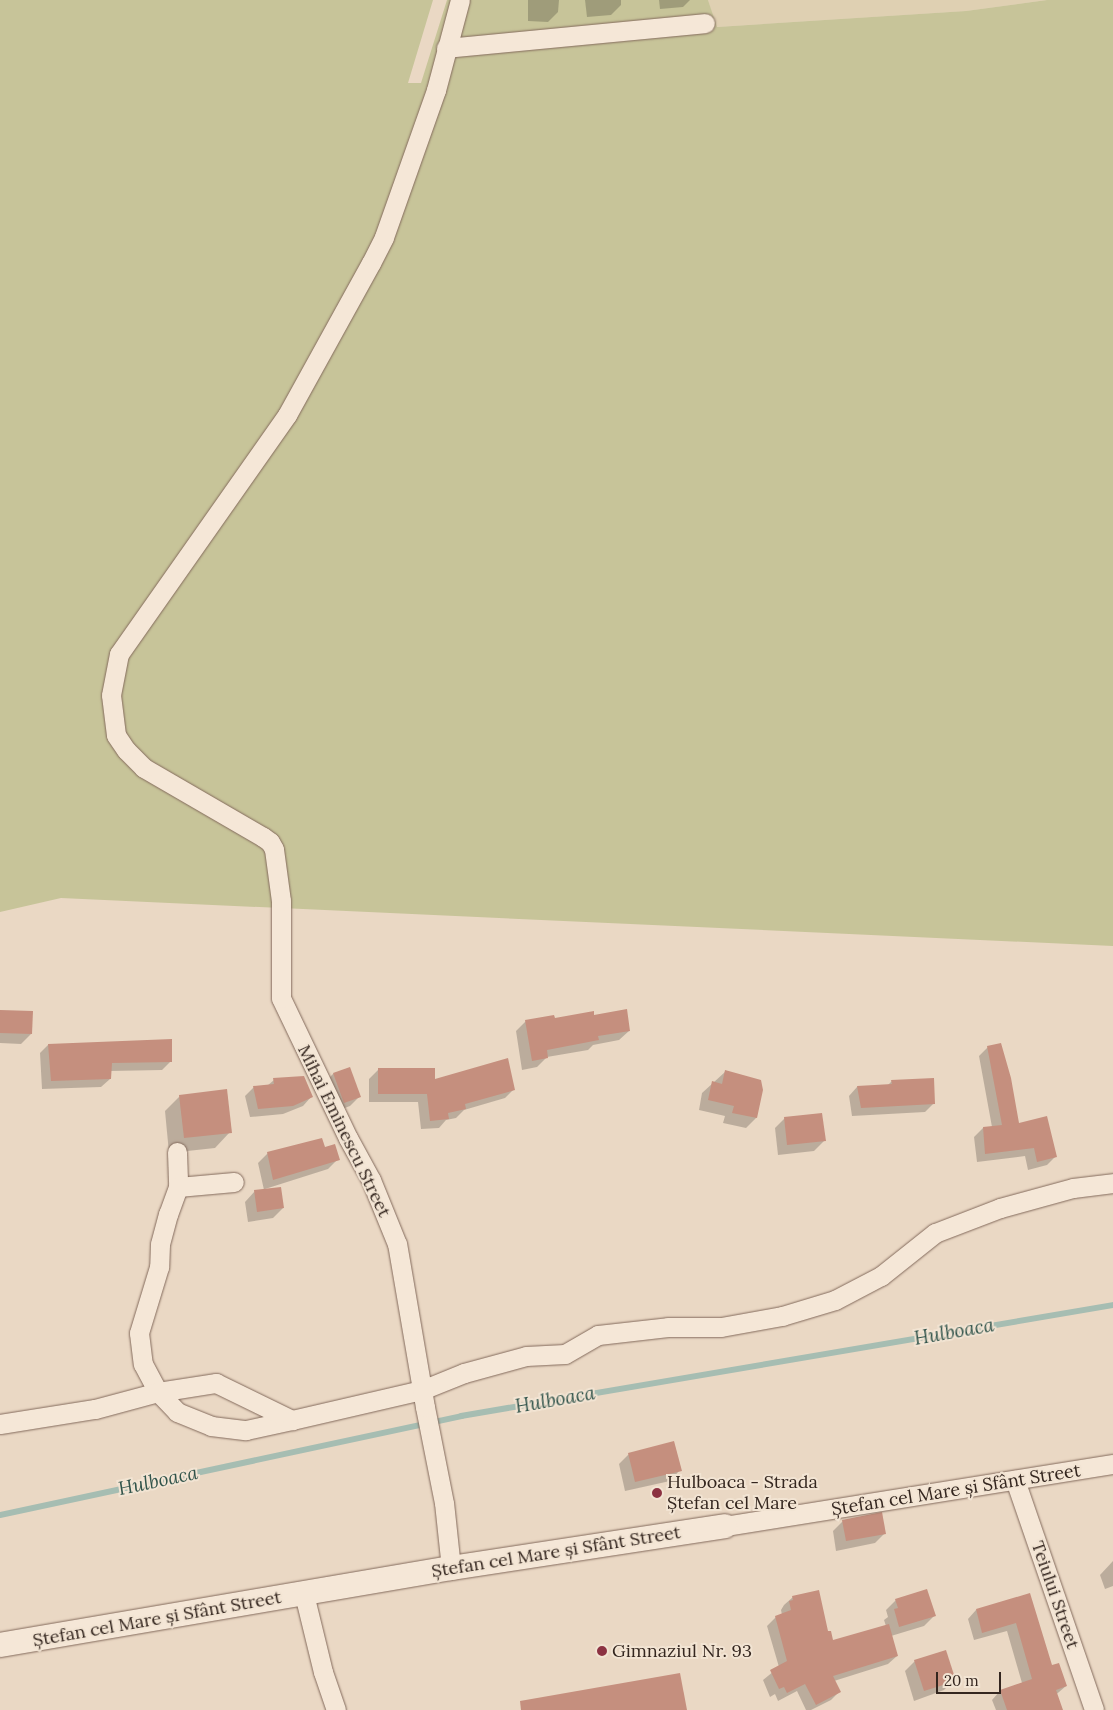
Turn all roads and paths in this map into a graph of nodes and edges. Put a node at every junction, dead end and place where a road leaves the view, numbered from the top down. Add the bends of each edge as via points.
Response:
1 (460, 0) edge
2 (704, 23) dead end
3 (446, 48) junction
4 (177, 1152) dead end
5 (234, 1182) dead end
6 (1113, 1183) edge
7 (178, 1186) junction
8 (158, 1392) junction
9 (423, 1399) junction
10 (292, 1420) junction
11 (0, 1424) edge
12 (1113, 1464) edge
13 (1016, 1480) junction
14 (726, 1526) joint
15 (451, 1568) junction
16 (304, 1594) junction
17 (0, 1645) edge
18 (336, 1710) edge
19 (1094, 1710) edge

1 - 3 street, Mihai Eminescu Street
2 - 3 street
3 - 9 street, Mihai Eminescu Street via 436,90 384,237 371,263 287,415 119,654 111,696 116,735 144,768 270,842 274,849 281,901 281,998 371,1180 397,1244
4 - 7 street
5 - 7 street
6 - 9 street via 1073,1188 1009,1206 935,1233 882,1276 817,1306 721,1327 668,1327 598,1334 564,1354 526,1356 464,1373
7 - 8 street via 160,1244 159,1267 139,1333 143,1364
8 - 10 street via 216,1383
8 - 10 street via 177,1412 211,1426 246,1430
8 - 11 street via 95,1409
9 - 10 street
9 - 15 street, Mihai Eminescu Street via 444,1503
12 - 13 street, Ștefan cel Mare și Sfânt Street
13 - 14 street, Ștefan cel Mare și Sfânt Street
13 - 19 street, Teiului Street
14 - 15 street, Ștefan cel Mare și Sfânt Street
15 - 16 street, Ștefan cel Mare și Sfânt Street
16 - 17 street, Ștefan cel Mare și Sfânt Street
16 - 18 street

